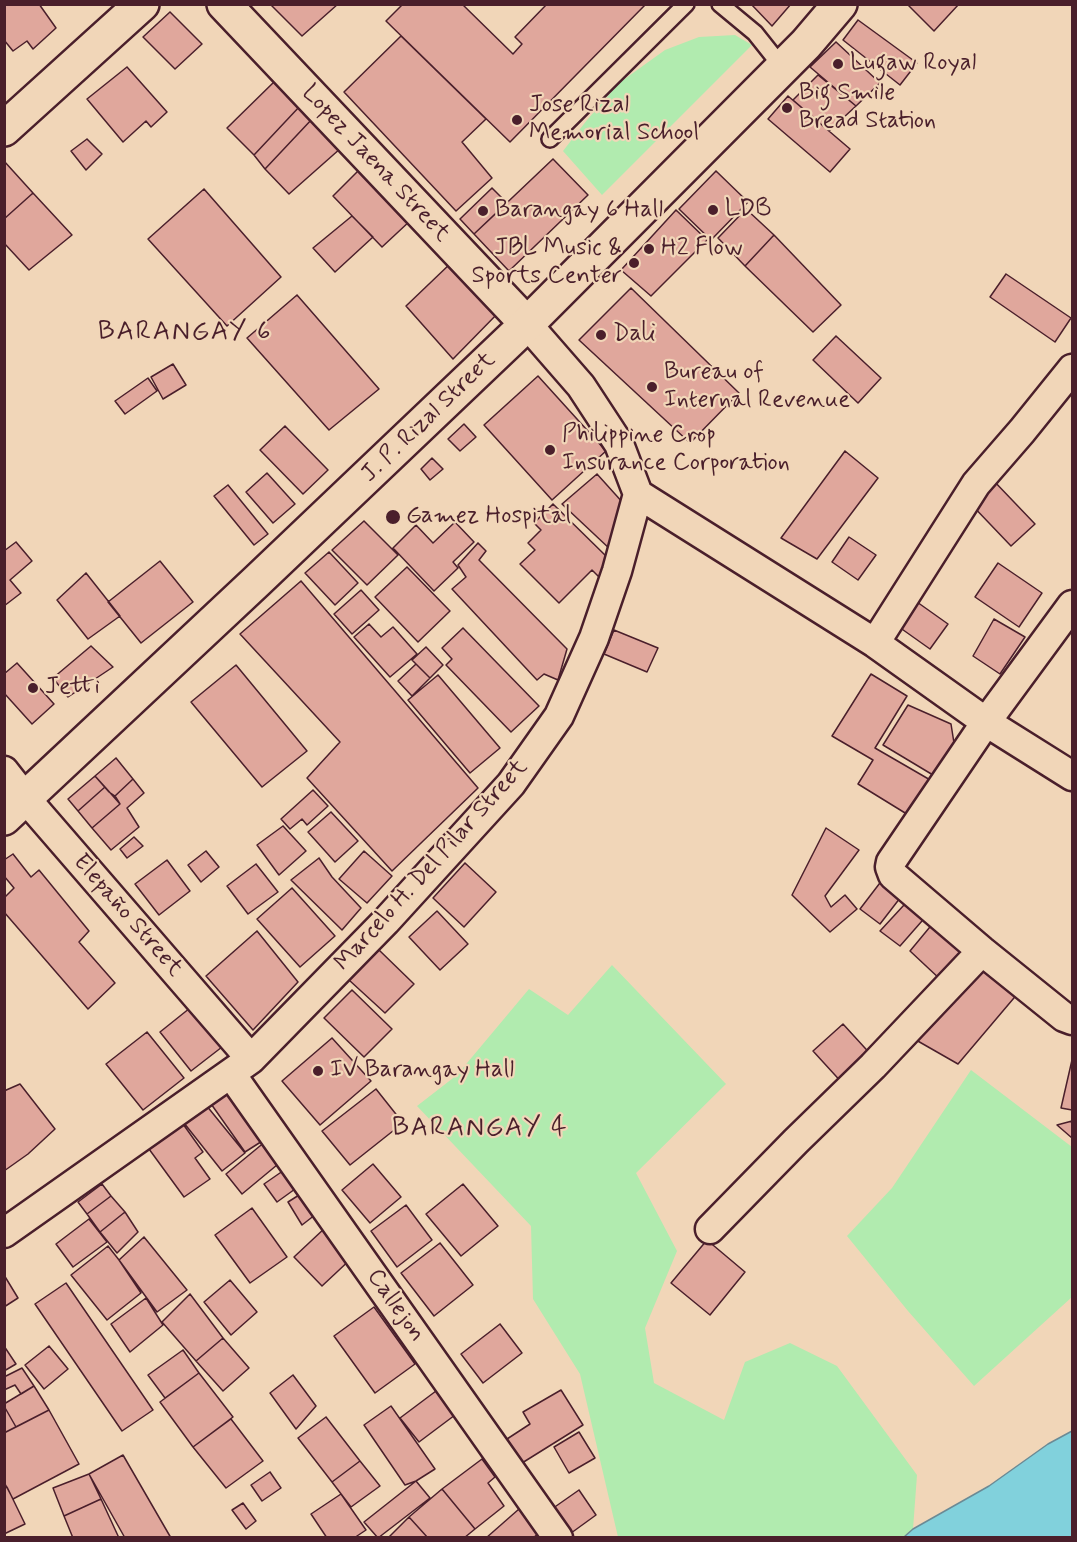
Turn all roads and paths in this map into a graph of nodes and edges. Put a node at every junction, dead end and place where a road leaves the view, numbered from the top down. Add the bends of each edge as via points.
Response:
1 (142, 4) edge
2 (224, 4) edge
3 (686, 4) edge
4 (720, 4) edge
5 (840, 4) edge
6 (782, 67) junction
7 (4, 129) edge
8 (550, 139) dead end
9 (527, 324) junction
10 (1072, 369) edge
11 (638, 494) junction
12 (1072, 605) edge
13 (875, 643) junction
14 (986, 723) junction
15 (4, 771) edge
16 (1072, 776) edge
17 (16, 809) edge
18 (982, 951) junction
19 (1072, 1020) edge
20 (241, 1066) junction
21 (711, 1228) dead end
22 (4, 1233) edge
23 (558, 1538) edge

1 - 7 main road
2 - 9 main road, Lopez Jaena Street
3 - 8 lane
4 - 6 lane via 755,33
5 - 6 main road, J. P. Rizal Street
6 - 9 main road, J. P. Rizal Street
9 - 11 street via 581,386 619,444
9 - 17 main road, J. P. Rizal Street
10 - 13 street via 976,484
11 - 13 street
11 - 20 street, Marcelo H. Del Pilar Street via 594,638 559,716 511,784 386,921
12 - 14 street
13 - 14 street
14 - 16 street
14 - 18 street via 890,867 894,875
15 - 17 street, Elepaño Street
17 - 20 street, Elepaño Street
18 - 19 street
18 - 21 street
20 - 22 street, Marcelo H. Del Pilar Street
20 - 23 street, Callejon

